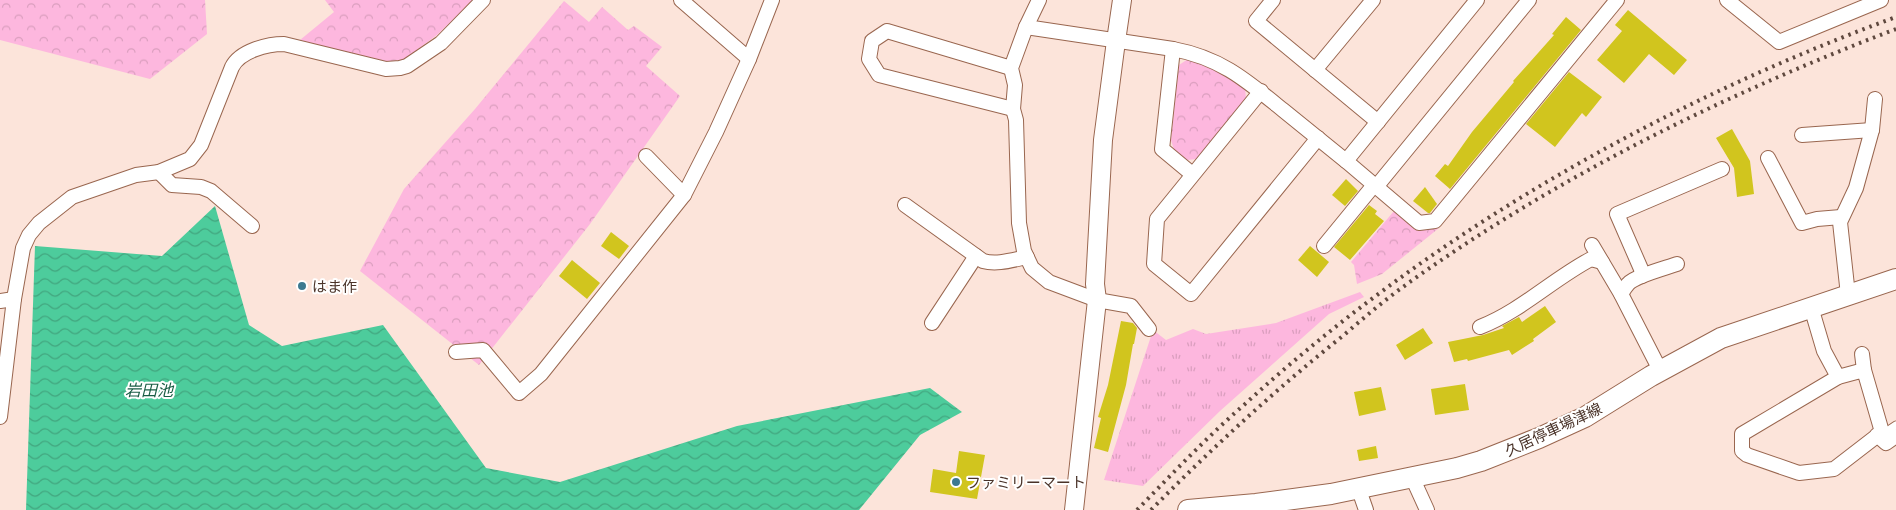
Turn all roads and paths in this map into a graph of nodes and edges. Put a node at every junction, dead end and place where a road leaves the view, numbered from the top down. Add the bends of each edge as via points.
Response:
1 (483, 0) edge
2 (682, 0) edge
3 (772, 0) edge
4 (1039, 0) edge
5 (1122, 0) edge
6 (1273, 0) edge
7 (1373, 0) edge
8 (1477, 0) edge
9 (1529, 0) edge
10 (1617, 0) edge
11 (1727, 0) edge
12 (1881, 0) edge
13 (1854, 4) edge
14 (1026, 27) junction
15 (1116, 41) junction
16 (1173, 49) junction
17 (749, 59) junction
18 (1011, 68) junction
19 (1315, 70) junction
20 (1261, 91) junction
21 (1875, 99) dead end
22 (1013, 109) junction
23 (1378, 122) junction
24 (1872, 130) junction
25 (1802, 135) dead end
26 (1318, 138) junction
27 (646, 156) dead end
28 (1768, 158) dead end
29 (1346, 161) junction
30 (1722, 169) dead end
31 (160, 172) junction
32 (1192, 174) junction
33 (1375, 186) junction
34 (684, 195) junction
35 (905, 205) dead end
36 (1841, 217) junction
37 (252, 226) dead end
38 (1592, 245) dead end
39 (1324, 246) dead end
40 (976, 256) junction
41 (1027, 257) junction
42 (1602, 262) junction
43 (1677, 264) dead end
44 (1642, 276) junction
45 (1896, 280) edge
46 (1621, 294) junction
47 (1848, 295) junction
48 (7, 300) edge
49 (1097, 300) junction
50 (1811, 307) junction
51 (932, 323) dead end
52 (1480, 327) dead end
53 (1149, 329) dead end
54 (456, 352) dead end
55 (1862, 354) dead end
56 (1660, 370) junction
57 (1864, 370) junction
58 (1838, 377) junction
59 (0, 417) edge
60 (1896, 425) edge
61 (1879, 434) junction
62 (1896, 436) edge
63 (1412, 477) junction
64 (1358, 487) junction
65 (1256, 507) edge
66 (1074, 510) edge
67 (1188, 510) edge
68 (1366, 510) edge
69 (1427, 510) edge

1 - 31 street via 441,43 400,68 386,70 284,44 272,44 241,56 235,60 201,144 190,159
2 - 17 street
3 - 17 street
4 - 14 street
5 - 15 street
6 - 19 street via 1256,21
7 - 19 street
8 - 23 street
9 - 33 street
10 - 33 street via 1435,221 1419,223
11 - 13 street via 1779,42
12 - 13 street
14 - 15 street
14 - 18 street
15 - 16 street
15 - 49 street via 1103,140 1095,284
16 - 20 street via 1195,53 1222,64
16 - 32 street via 1162,149
17 - 34 street
18 - 22 street via 1015,85
18 - 22 street via 887,31 872,41 869,59 879,74
19 - 23 street
20 - 26 street
20 - 32 street
21 - 24 street
22 - 41 street via 1019,223
23 - 29 street
24 - 25 street
24 - 36 street via 1856,188
26 - 29 street
26 - 32 street via 1191,294 1154,264 1157,220
27 - 34 street
28 - 36 street via 1802,222
29 - 33 street
30 - 44 street via 1616,214
31 - 37 street via 172,185 211,191
31 - 48 street via 136,175 72,197 39,222 23,248
33 - 39 street
34 - 54 street via 541,374 519,393 483,350
35 - 40 street
36 - 47 street
38 - 42 street
40 - 41 street via 990,263
40 - 51 street
41 - 49 street via 1032,268 1049,282
42 - 46 street
42 - 52 street via 1591,259 1571,269 1500,319
43 - 44 street
44 - 46 street via 1628,283
45 - 47 main road, 久居停車場津線
46 - 56 street
47 - 50 main road, 久居停車場津線
48 - 59 street
49 - 53 street via 1130,306
49 - 66 street
50 - 56 main road, 久居停車場津線 via 1721,338
50 - 58 street via 1824,351
55 - 57 street
56 - 63 main road, 久居停車場津線 via 1585,417 1539,438 1481,461
57 - 58 street
57 - 61 street
58 - 61 street via 1742,434 1742,451 1804,473 1834,469
60 - 61 lane
61 - 62 street via 1886,443
63 - 64 main road, 久居停車場津線
63 - 69 street
64 - 65 main road, 久居停車場津線
64 - 68 street
65 - 67 main road, 久居停車場津線

